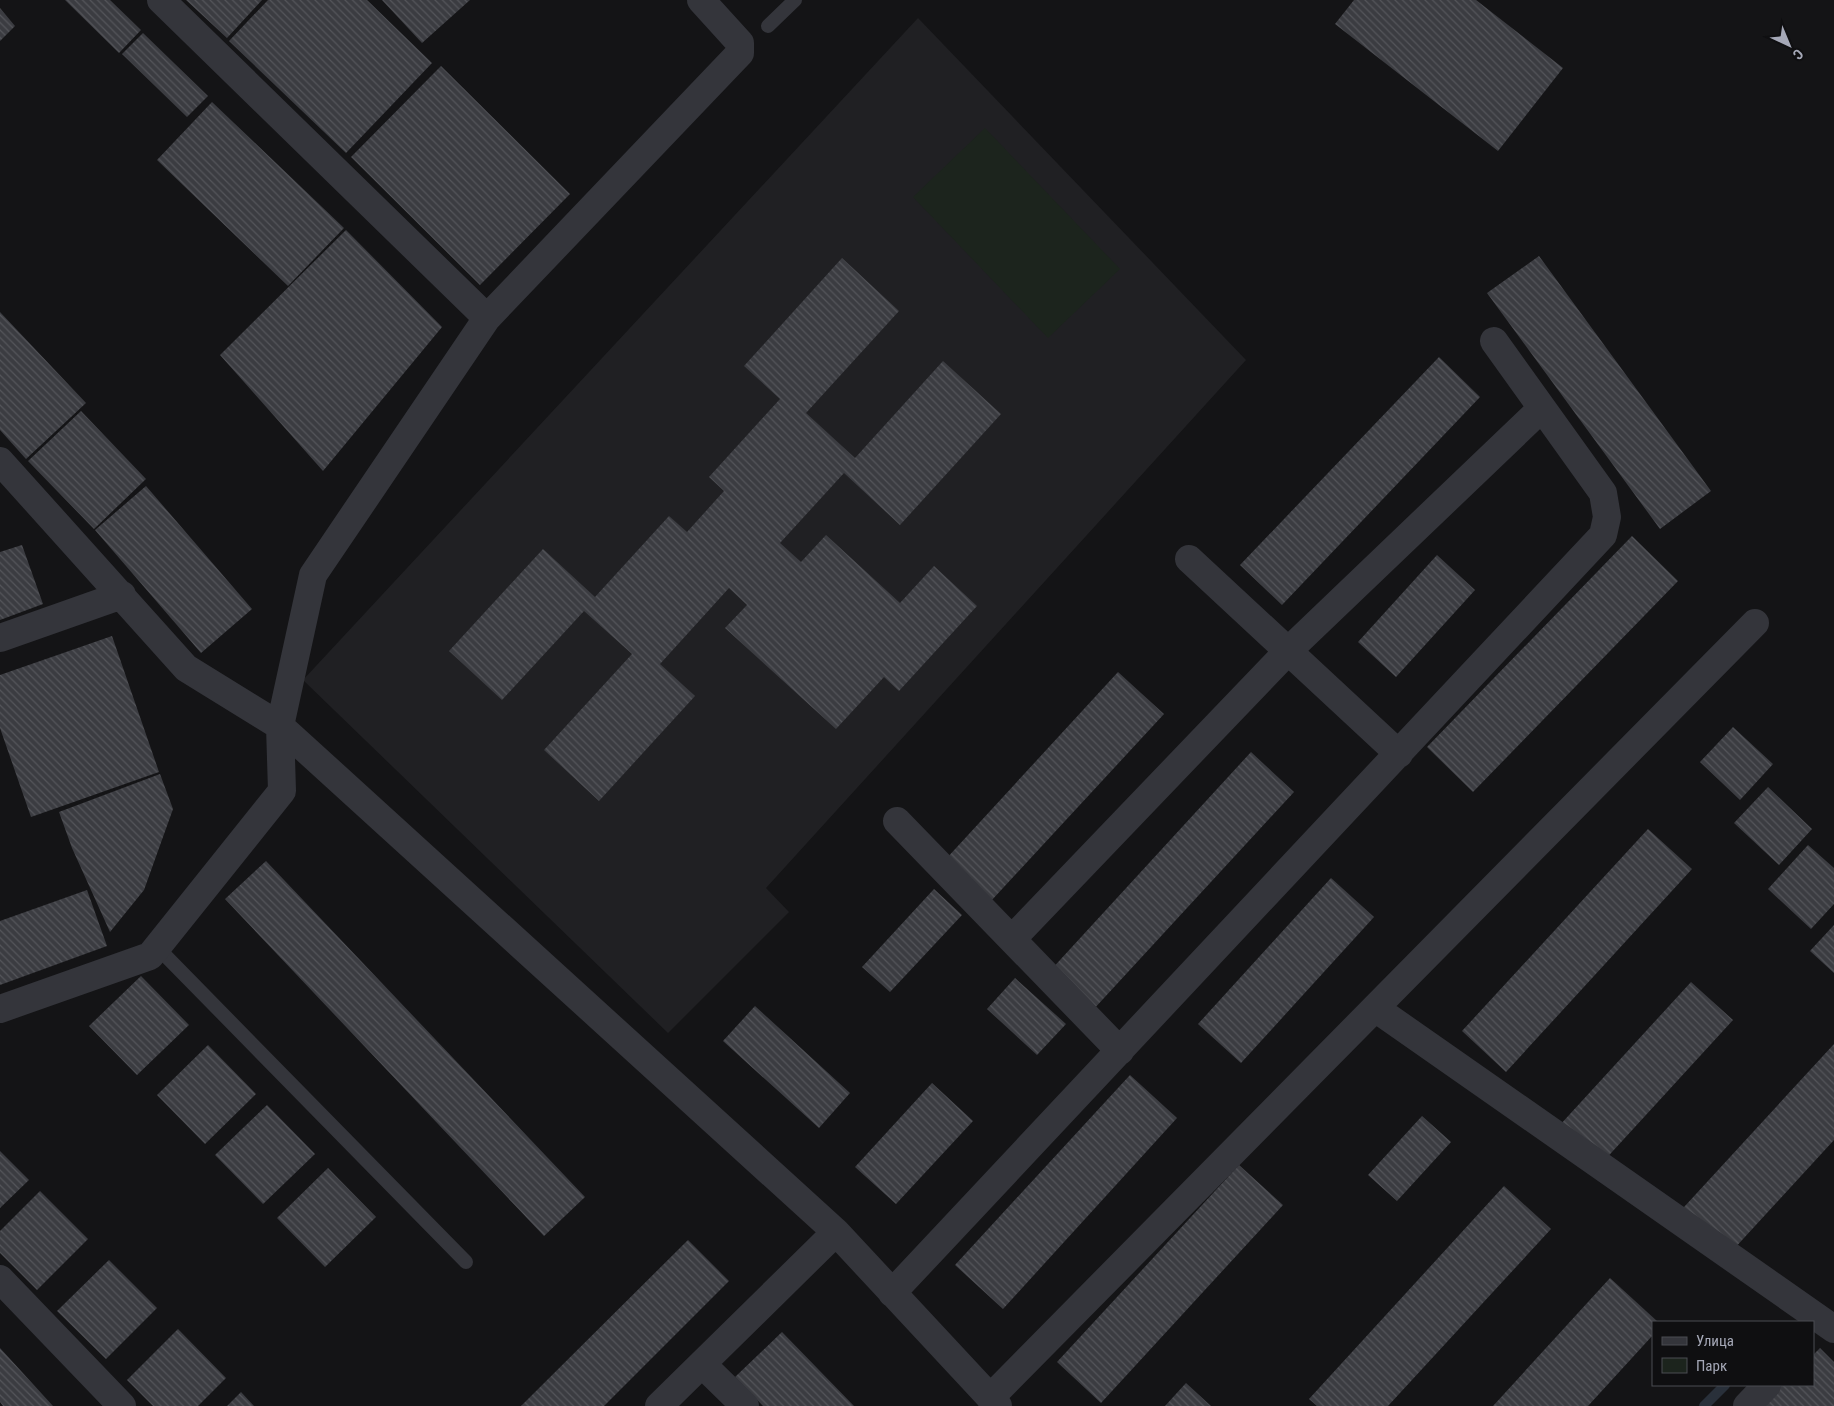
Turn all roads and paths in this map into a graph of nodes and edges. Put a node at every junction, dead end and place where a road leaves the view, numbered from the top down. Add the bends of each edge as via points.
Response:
1 (161, 0) edge
2 (701, 0) edge
3 (795, 0) edge
4 (768, 26) dead end
5 (487, 318) junction
6 (1494, 341) dead end
7 (1542, 408) junction
8 (0, 461) edge
9 (1189, 559) dead end
10 (122, 595) junction
11 (1755, 623) dead end
12 (0, 638) edge
13 (1288, 651) junction
14 (280, 726) junction
15 (1399, 754) junction
16 (897, 821) dead end
17 (1012, 939) junction
18 (157, 947) junction
19 (1375, 1008) junction
20 (0, 1009) edge
21 (1120, 1051) junction
22 (836, 1232) junction
23 (466, 1262) dead end
24 (0, 1279) edge
25 (892, 1293) junction
26 (1827, 1326) edge
27 (702, 1364) junction
28 (1766, 1386) edge
29 (994, 1402) edge
30 (122, 1406) edge
31 (659, 1406) edge
32 (745, 1406) edge
33 (1747, 1406) edge

1 - 5 street
2 - 5 street via 740,43 740,53
3 - 4 lane
5 - 14 street via 313,576
6 - 7 street
7 - 13 street
7 - 15 street via 1603,494 1607,517 1603,535
8 - 10 street
9 - 13 street
10 - 12 street
10 - 14 street via 186,668
11 - 19 street
13 - 15 street
13 - 17 street
14 - 18 street via 282,791
14 - 22 street
15 - 21 street
16 - 17 street
17 - 21 street
18 - 20 street via 150,956
18 - 23 lane
19 - 26 street
19 - 29 street
21 - 25 street
22 - 25 street
22 - 27 street
24 - 30 street
25 - 29 street
27 - 31 street
27 - 32 street
28 - 33 street

